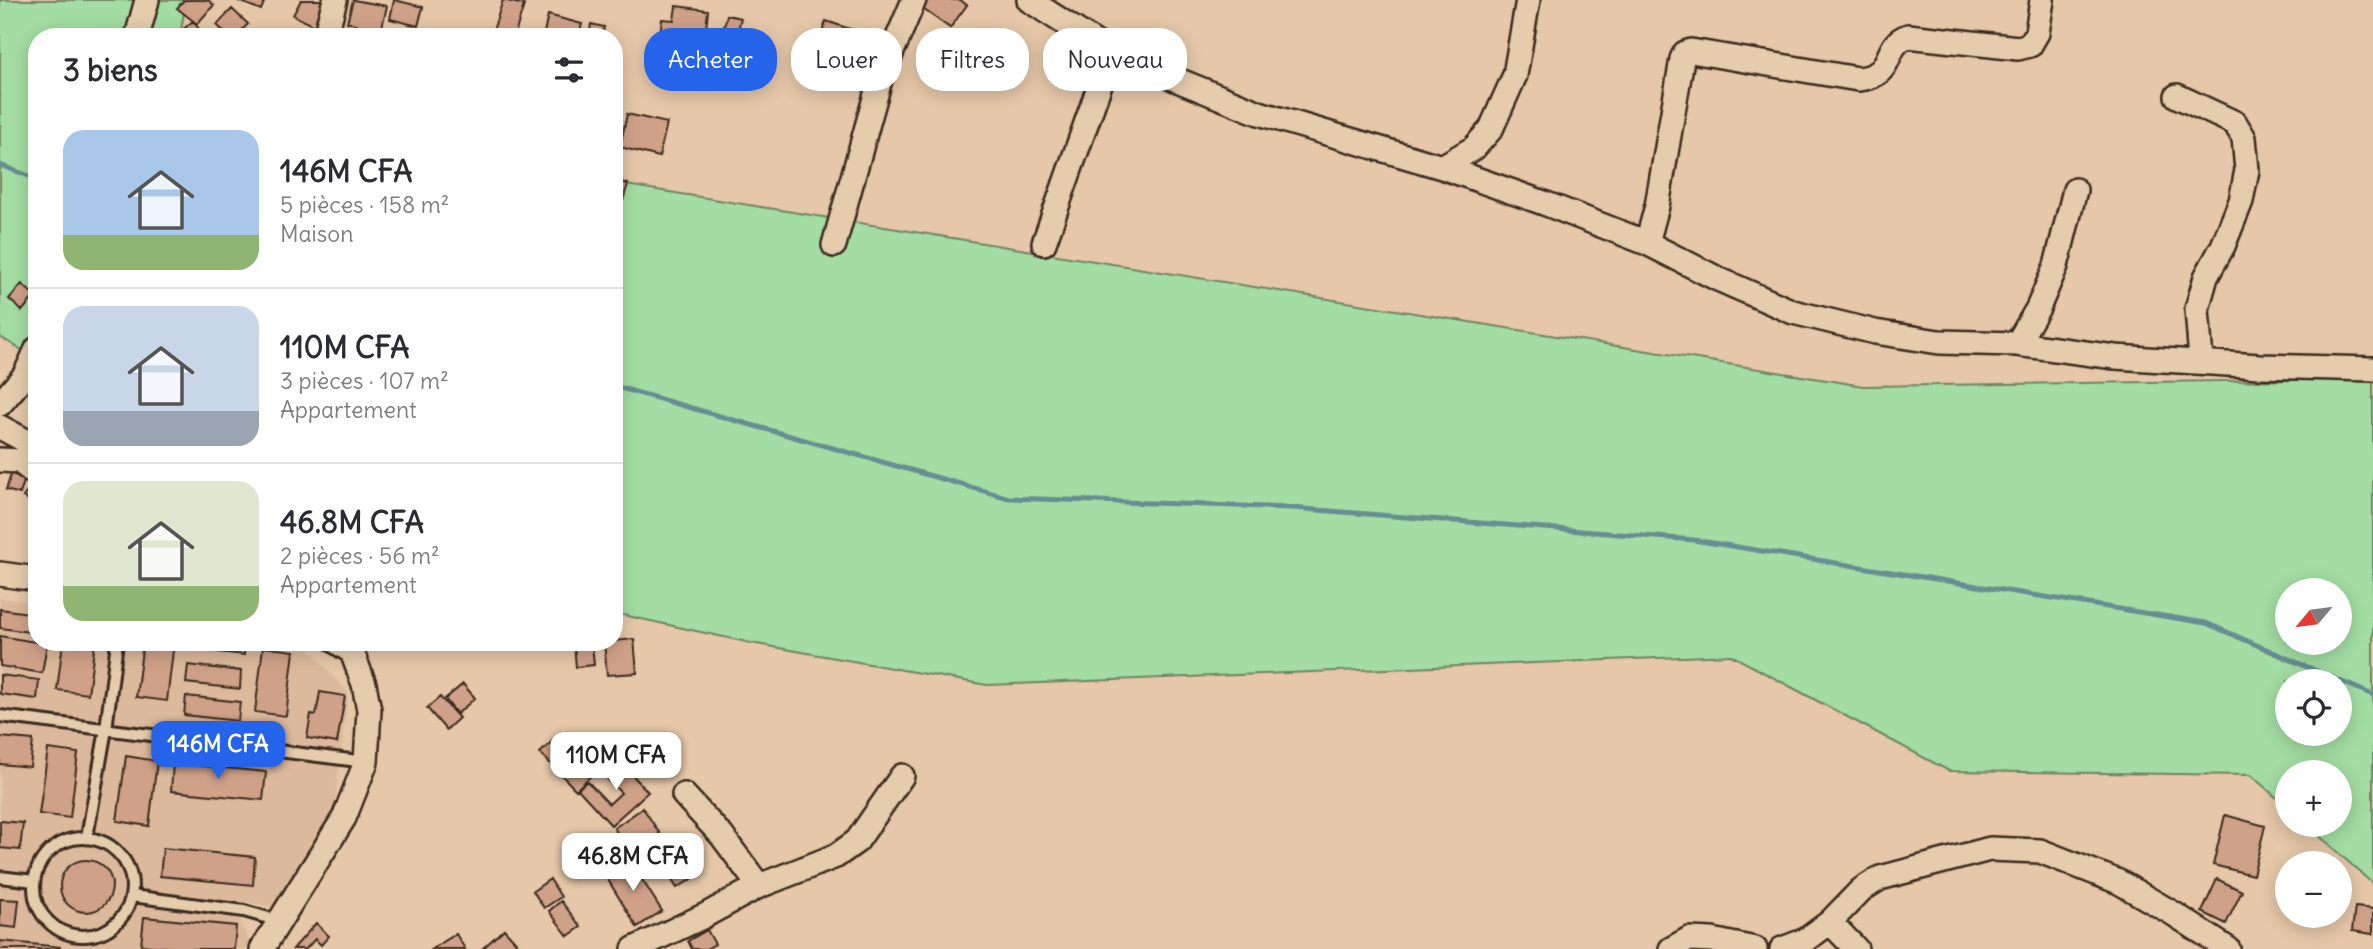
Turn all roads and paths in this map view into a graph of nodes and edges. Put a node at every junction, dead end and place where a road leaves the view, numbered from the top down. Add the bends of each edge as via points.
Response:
1 (148, 0) edge
2 (335, 0) edge
3 (914, 0) edge
4 (1029, 0) edge
5 (1528, 0) edge
6 (2042, 0) edge
7 (140, 28) edge
8 (327, 28) edge
9 (1072, 28) edge
10 (1187, 84) edge
11 (1098, 91) edge
12 (2177, 96) dead end
13 (1442, 167) junction
14 (2075, 190) dead end
15 (1044, 243) dead end
16 (1647, 243) junction
17 (834, 245) dead end
18 (2017, 344) junction
19 (2201, 360) junction
20 (28, 368) edge
21 (2373, 369) edge
22 (0, 404) edge
23 (0, 427) edge
24 (28, 442) edge
25 (0, 460) edge
26 (28, 468) edge
27 (0, 574) edge
28 (28, 578) edge
29 (116, 651) edge
30 (350, 651) edge
31 (0, 716) edge
32 (106, 729) junction
33 (366, 762) junction
34 (902, 776) dead end
35 (684, 795) dead end
36 (87, 837) junction
37 (0, 877) edge
38 (34, 880) junction
39 (759, 886) junction
40 (132, 896) junction
41 (279, 922) junction
42 (1830, 922) junction
43 (80, 936) junction
44 (78, 949) edge
45 (262, 949) edge
46 (634, 949) edge
47 (1671, 949) edge
48 (1755, 949) edge
49 (1782, 949) edge
50 (1856, 949) edge
51 (2228, 949) edge

1 - 7 street
2 - 8 street
3 - 17 street via 880,80
4 - 9 street
5 - 13 street via 1515,75 1491,129 1474,148
6 - 16 street via 2031,45 2018,48 1908,36 1896,44 1881,72 1872,78 1685,53
10 - 13 street via 1259,113
11 - 15 street
12 - 19 street via 2235,123 2244,138 2247,170 2241,201 2197,309
13 - 16 street
14 - 18 street via 2056,266
16 - 18 street via 1793,312 1939,342
18 - 19 street via 2068,352
19 - 21 street
20 - 22 street
23 - 24 street
25 - 26 street via 19,461
27 - 28 street
29 - 32 lane
30 - 33 street via 369,710
31 - 32 lane
32 - 33 lane
32 - 36 lane
33 - 41 street via 344,818
34 - 39 street via 857,841 836,856
35 - 39 street
36 - 38 lane via 54,847
36 - 40 lane via 110,845 126,862
37 - 38 lane
38 - 43 lane via 36,900 48,921
39 - 46 street
40 - 41 lane via 244,911
40 - 43 lane via 113,926
41 - 45 street
42 - 49 street via 1806,940
42 - 50 street
42 - 51 street via 1861,890 1880,878 1990,849 2040,851 2119,882
43 - 44 lane
47 - 48 street via 1689,939

